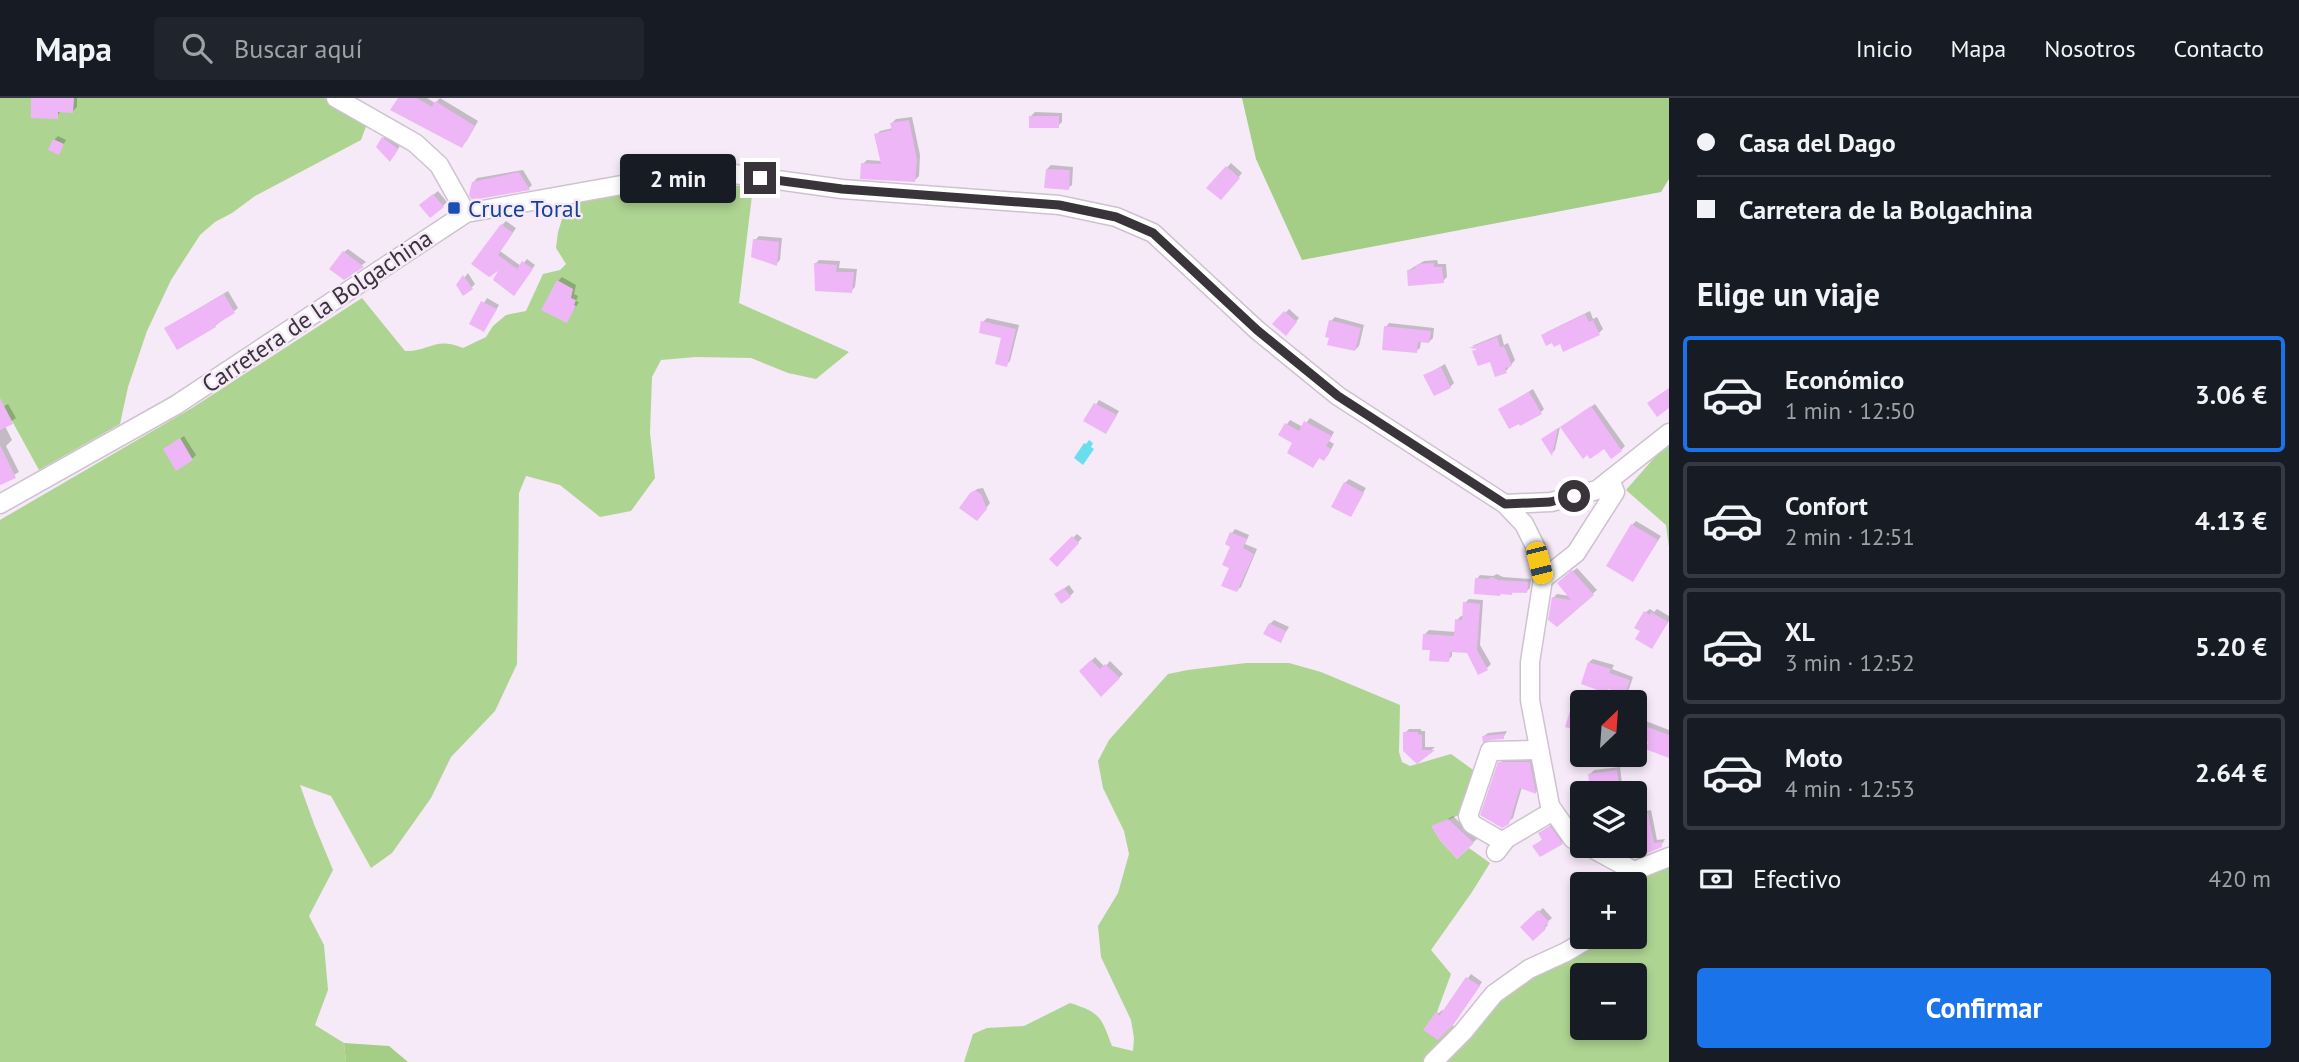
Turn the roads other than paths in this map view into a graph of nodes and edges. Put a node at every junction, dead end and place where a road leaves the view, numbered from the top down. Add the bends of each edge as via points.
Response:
1 (337, 98) edge
2 (466, 213) junction
3 (1669, 433) edge
4 (1610, 480) junction
5 (0, 504) edge
6 (1505, 504) junction
7 (1543, 579) junction
8 (1539, 750) junction
9 (1553, 811) junction
10 (1570, 835) edge
11 (1669, 857) edge
12 (1604, 858) edge
13 (1625, 872) edge
14 (1641, 872) edge
15 (1571, 949) edge
16 (1433, 1062) edge

1 - 2 street via 415,143 439,164
2 - 5 street, Carretera de la Bolgachina via 176,405
2 - 6 street, Carretera de la Bolgachina via 705,170 842,189 1059,205 1116,217 1153,233 1257,330 1338,396
3 - 4 street
4 - 6 street via 1597,490 1550,502
4 - 7 street via 1615,492 1576,554
6 - 7 street, Carretera de la Bolgachina via 1530,535
7 - 8 street via 1530,662 1530,700
8 - 9 street
8 - 9 street via 1490,751 1468,816 1500,847
9 - 10 street
11 - 14 street
12 - 13 street
15 - 16 street via 1529,969 1494,994

